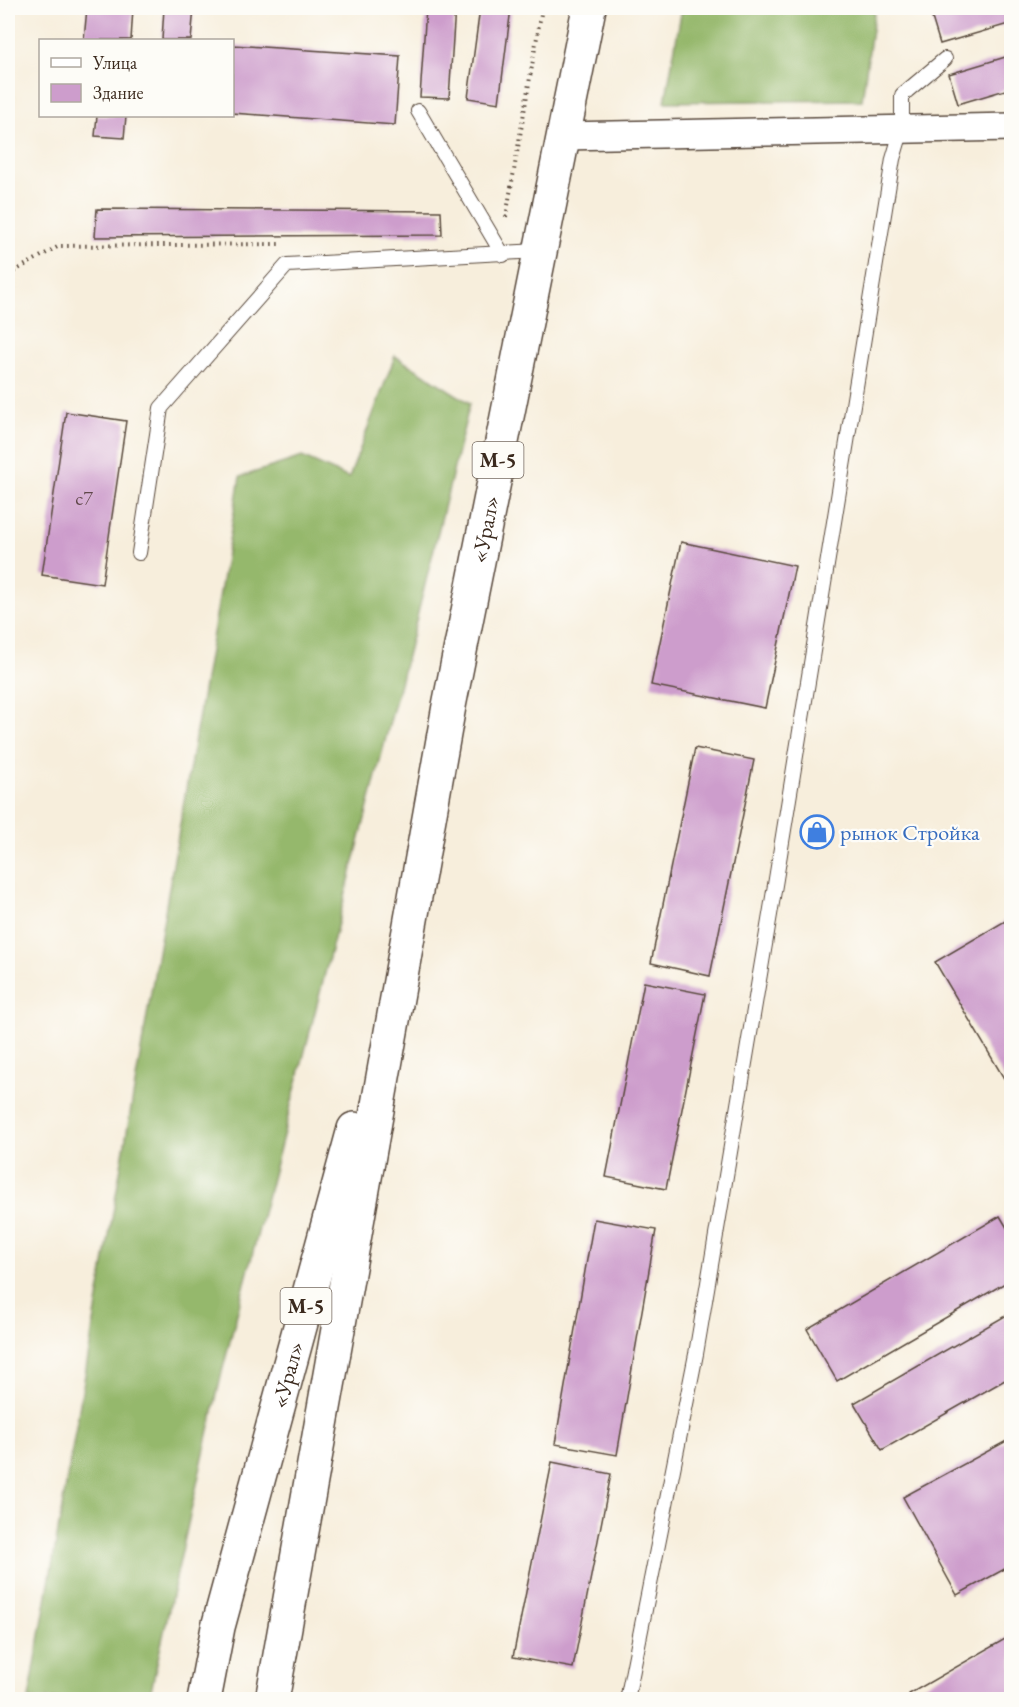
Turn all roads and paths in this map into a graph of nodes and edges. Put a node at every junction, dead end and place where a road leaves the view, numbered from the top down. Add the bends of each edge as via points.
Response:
1 (542, 8) edge
2 (589, 8) edge
3 (945, 59) dead end
4 (418, 111) dead end
5 (1011, 127) edge
6 (902, 129) junction
7 (564, 135) junction
8 (495, 242) junction
9 (283, 243) dead end
10 (539, 251) junction
11 (503, 255) junction
12 (8, 272) edge
13 (139, 553) dead end
14 (413, 913) junction
15 (204, 1700) edge
16 (272, 1700) edge
17 (627, 1700) edge

1 - 8 path via 502,241
2 - 7 highway, «Урал» / М-5
3 - 6 lane via 902,95
4 - 8 lane
5 - 6 street
6 - 7 street
6 - 17 lane via 893,159 696,1354
7 - 10 highway, «Урал» / М-5
8 - 11 lane
9 - 12 path via 59,246
10 - 11 lane
10 - 14 highway, «Урал» / М-5 via 449,706
11 - 13 lane via 287,265 161,408
14 - 15 highway, «Урал» / М-5 via 218,1626
14 - 16 highway, «Урал» / М-5

